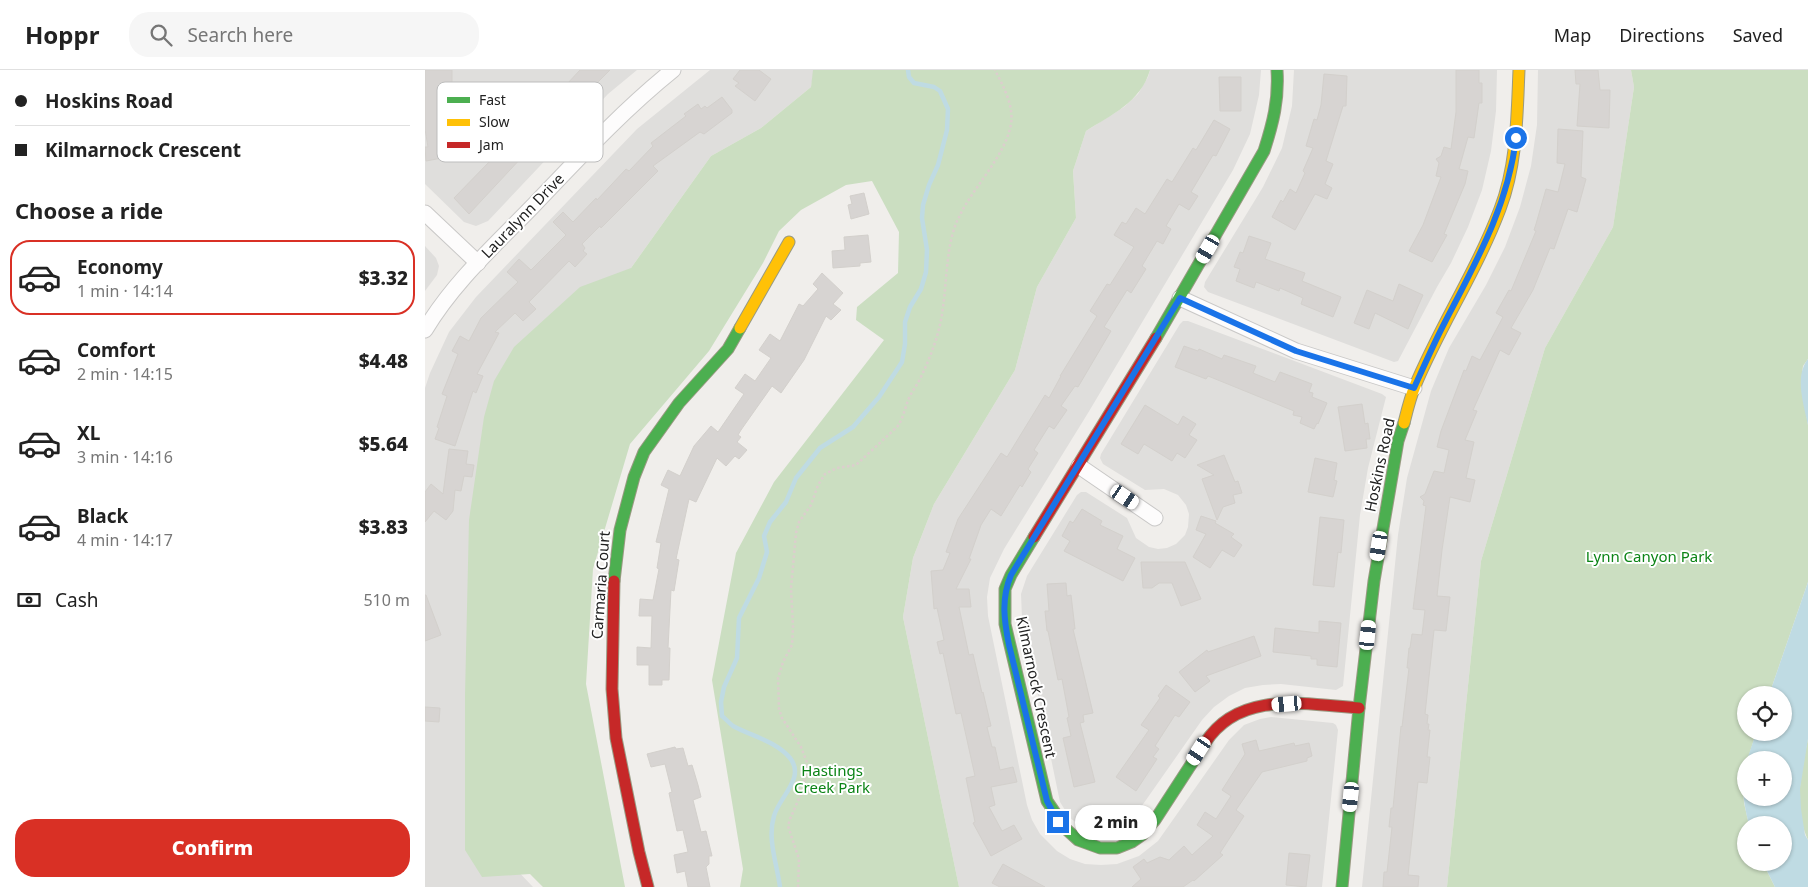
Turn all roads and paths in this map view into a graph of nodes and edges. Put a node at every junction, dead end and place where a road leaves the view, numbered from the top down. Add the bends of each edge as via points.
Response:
1 (673, 70) edge
2 (995, 70) edge
3 (1277, 70) edge
4 (1519, 70) edge
5 (603, 133) edge
6 (575, 162) edge
7 (425, 213) edge
8 (789, 242) dead end
9 (478, 263) junction
10 (1180, 298) junction
11 (425, 330) edge
12 (1414, 388) junction
13 (1079, 466) junction
14 (1155, 518) dead end
15 (1359, 708) junction
16 (648, 887) edge
17 (798, 887) edge
18 (1342, 887) edge

1 - 5 street, Lauralynn Drive via 627,108
2 - 17 path via 1005,90 1011,124 1001,148 958,218 937,340 910,396 902,421 856,465 825,474 796,533 791,588 792,645 778,678 782,718 801,747 807,765 801,794 788,826 799,859
3 - 10 street, Kilmarnock Crescent via 1274,121 1264,151
4 - 12 street, Hoskins Road via 1514,154 1501,206
6 - 9 street, Lauralynn Drive
7 - 9 street
8 - 16 street, Carmaria Court via 728,348 679,403 644,452 619,530 614,574 612,689 617,738
9 - 11 street, Lauralynn Drive via 449,294
10 - 12 street via 1296,351
10 - 13 street, Kilmarnock Crescent
12 - 15 street, Hoskins Road via 1398,441 1388,495
13 - 14 street
13 - 15 street, Kilmarnock Crescent via 1011,575 1005,589 1004,608 1009,645 1047,801 1058,822 1071,836 1104,849 1114,849 1137,839 1151,827 1209,736 1233,714 1251,707 1287,704
15 - 18 street, Hoskins Road

